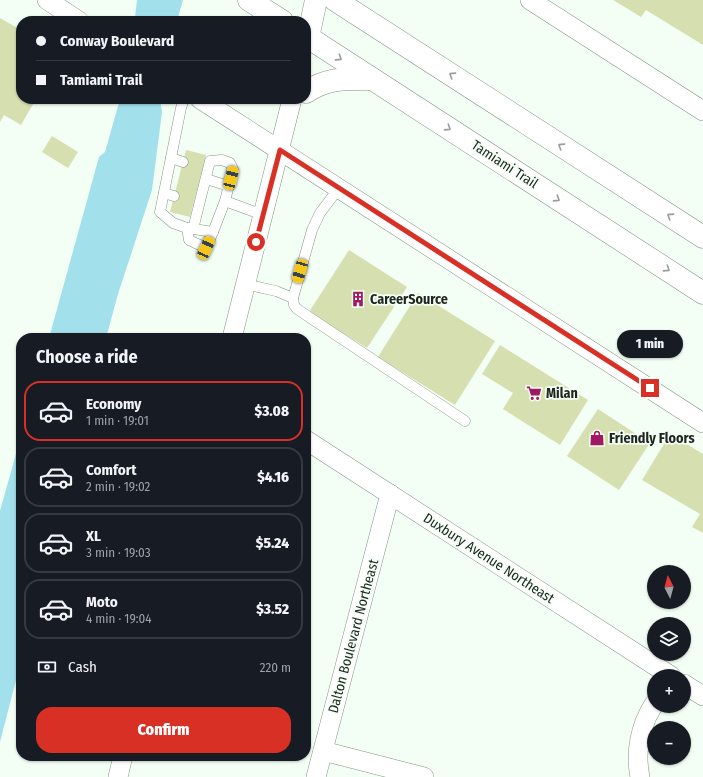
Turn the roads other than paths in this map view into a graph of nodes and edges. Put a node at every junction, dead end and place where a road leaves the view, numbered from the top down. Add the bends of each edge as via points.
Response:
1 (47, 0) edge
2 (249, 0) edge
3 (316, 0) edge
4 (335, 0) edge
5 (359, 0) edge
6 (530, 0) edge
7 (71, 16) edge
8 (274, 16) edge
9 (311, 22) edge
10 (375, 26) junction
11 (311, 42) edge
12 (372, 79) junction
13 (311, 89) edge
14 (182, 104) edge
15 (208, 104) edge
16 (295, 104) edge
17 (703, 111) edge
18 (280, 150) junction
19 (171, 158) junction
20 (183, 162) dead end
21 (205, 173) junction
22 (229, 186) junction
23 (339, 188) junction
24 (164, 193) junction
25 (174, 196) dead end
26 (225, 201) junction
27 (263, 214) junction
28 (190, 228) junction
29 (213, 232) junction
30 (703, 237) edge
31 (246, 284) junction
32 (703, 292) edge
33 (293, 298) junction
34 (233, 333) edge
35 (465, 421) dead end
36 (703, 423) edge
37 (311, 443) edge
38 (390, 494) junction
39 (660, 669) edge
40 (691, 688) edge
41 (703, 696) edge
42 (650, 713) edge
43 (323, 751) junction
44 (122, 761) edge
45 (118, 777) edge
46 (316, 777) edge
47 (424, 777) edge
48 (640, 777) edge

1 - 7 street
2 - 8 main road
3 - 9 main road
4 - 10 main road
5 - 10 main road
6 - 17 street
30 -> 10 main road
11 -> 12 main road, Tamiami Trail
12 - 13 main road via 335,80
12 -> 32 main road, Tamiami Trail
14 - 19 lane
15 - 18 street
16 - 18 street
18 - 23 street
18 - 27 street
19 - 20 lane
19 - 24 lane
21 - 22 lane
21 - 22 lane via 210,161 222,160 230,163 233,169
21 - 28 lane
22 - 26 lane
23 - 33 lane via 320,213 312,230
23 - 36 street
24 - 25 lane
24 - 28 lane via 160,212 173,223
26 - 27 lane
26 - 29 lane
27 - 31 street
28 - 29 lane
28 - 29 lane via 189,240 206,248
31 - 33 lane
31 - 34 street
33 - 35 lane via 297,309
37 - 38 street, Duxbury Avenue Northeast
38 - 39 street, Duxbury Avenue Northeast
38 - 43 street, Dalton Boulevard Northeast
40 - 41 street
42 - 48 street via 638,745
43 - 46 street, Dalton Boulevard Northeast
43 - 47 street
44 - 45 street

